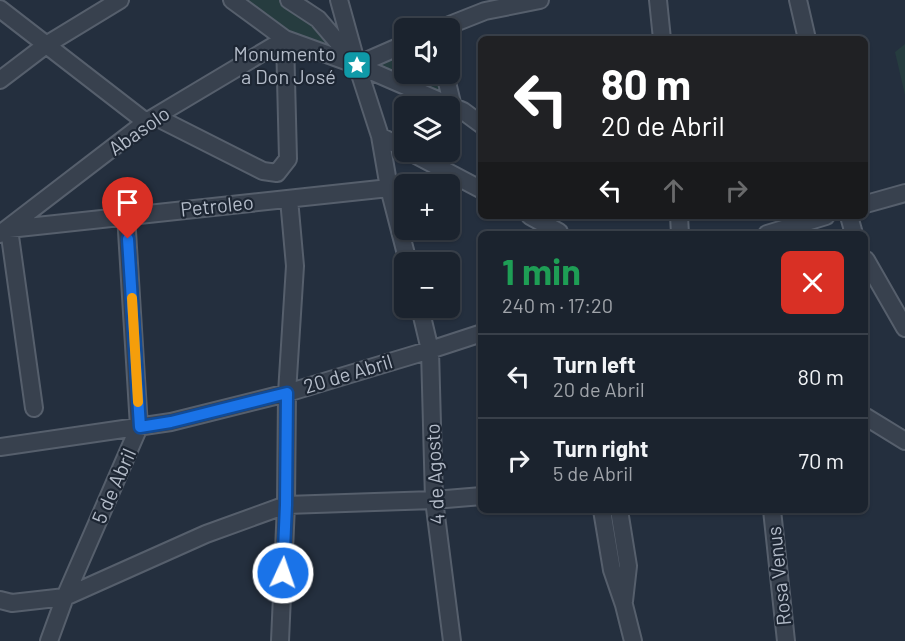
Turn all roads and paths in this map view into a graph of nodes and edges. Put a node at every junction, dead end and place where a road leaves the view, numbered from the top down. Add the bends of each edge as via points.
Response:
1 (120, 0) edge
2 (232, 0) edge
3 (289, 0) edge
4 (339, 0) edge
5 (540, 0) edge
6 (658, 0) edge
7 (798, 0) edge
8 (483, 5) edge
9 (0, 9) edge
10 (460, 18) edge
11 (662, 36) edge
12 (806, 36) edge
13 (285, 39) junction
14 (46, 45) junction
15 (394, 49) edge
16 (357, 65) junction
17 (0, 80) edge
18 (430, 96) edge
19 (460, 110) edge
20 (151, 119) junction
21 (478, 122) edge
22 (380, 136) junction
23 (394, 143) edge
24 (429, 162) edge
25 (389, 188) junction
26 (478, 188) edge
27 (905, 193) edge
28 (289, 199) junction
29 (868, 203) edge
30 (126, 215) junction
31 (538, 219) edge
32 (816, 219) edge
33 (559, 227) edge
34 (4, 231) edge
35 (777, 231) edge
36 (405, 252) edge
37 (868, 263) edge
38 (422, 318) edge
39 (904, 324) edge
40 (478, 334) edge
41 (430, 350) junction
42 (287, 393) junction
43 (34, 408) dead end
44 (868, 418) edge
45 (140, 427) junction
46 (897, 429) edge
47 (905, 441) edge
48 (0, 447) edge
49 (478, 496) edge
50 (434, 500) junction
51 (286, 505) junction
52 (602, 513) edge
53 (619, 513) edge
54 (772, 513) edge
55 (65, 597) junction
56 (0, 600) edge
57 (624, 605) junction
58 (49, 641) edge
59 (280, 641) edge
60 (452, 641) edge
61 (633, 641) edge
62 (786, 641) edge

1 - 14 street
2 - 13 street
3 - 16 street via 318,19
4 - 16 street
5 - 8 street
6 - 11 street
7 - 12 street
8 - 10 street
9 - 14 street
13 - 16 street
13 - 20 street, Abasolo
13 - 20 street via 288,159 277,173 263,171
14 - 17 street
14 - 20 street
15 - 16 street
16 - 18 street
16 - 22 street
19 - 21 street
20 - 34 street, Abasolo
22 - 23 street
22 - 25 street
24 - 26 street
25 - 28 street, Petroleo
25 - 36 street
27 - 29 street
28 - 30 street, Petroleo
28 - 42 street via 295,266
30 - 34 street, Petroleo
30 - 45 street, 5 de Abril
31 - 33 street
32 - 35 street
34 - 43 street
37 - 39 street
38 - 41 street, 4 de Agosto
40 - 41 street, 20 de Abril
41 - 42 street, 20 de Abril
41 - 50 street, 4 de Agosto
42 - 45 street, 20 de Abril
42 - 51 street
44 - 46 street
45 - 48 street, 20 de Abril
45 - 55 street, 5 de Abril
46 - 47 street
49 - 50 street
50 - 51 street
50 - 60 street, 4 de Agosto
51 - 55 street via 206,534
51 - 59 street
52 - 57 street via 612,570
53 - 57 street via 628,566
54 - 62 street, Rosa Venus
55 - 56 street via 12,603
55 - 58 street, 5 de Abril
57 - 61 street

